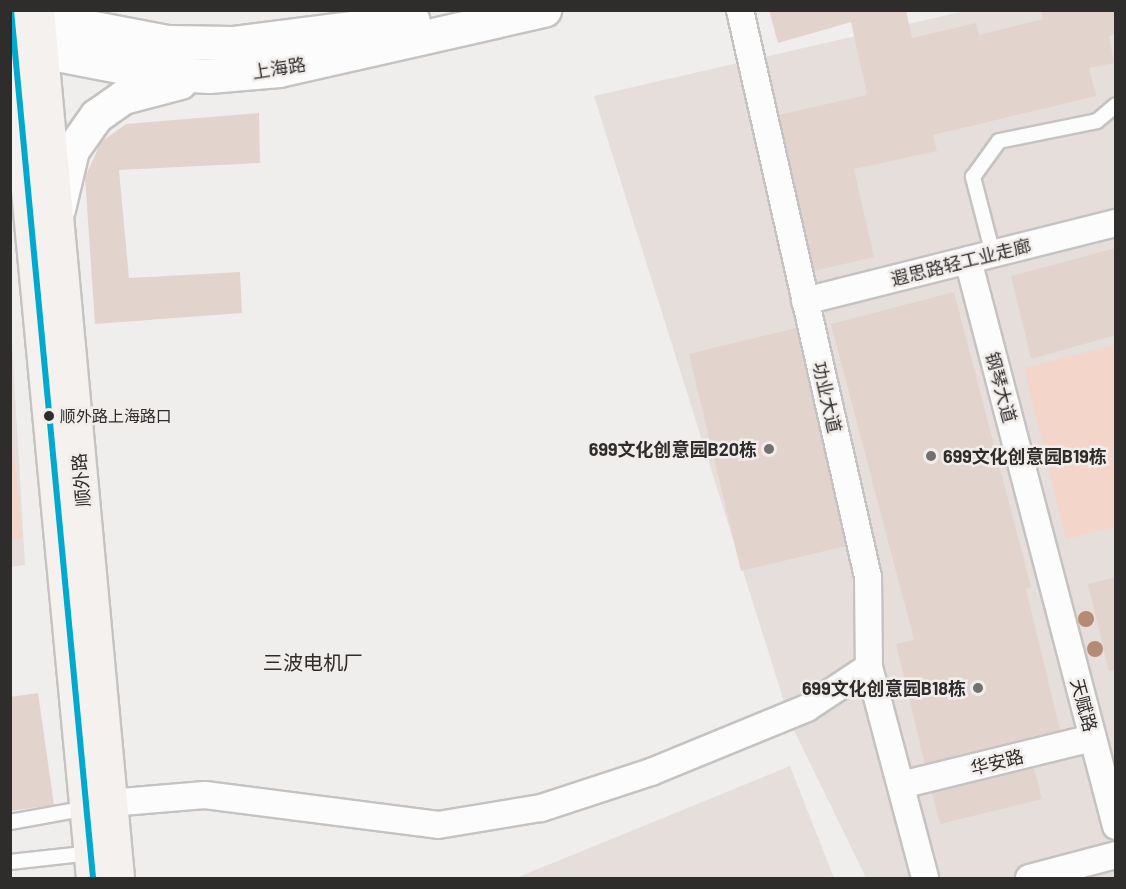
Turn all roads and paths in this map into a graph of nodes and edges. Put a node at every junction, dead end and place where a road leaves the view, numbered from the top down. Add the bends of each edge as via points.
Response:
1 (462, 10) edge
2 (544, 10) edge
3 (740, 10) edge
4 (22, 13) edge
5 (23, 48) edge
6 (209, 76) junction
7 (1116, 105) edge
8 (10, 186) edge
9 (58, 211) junction
10 (1116, 223) edge
11 (35, 251) junction
12 (993, 254) junction
13 (968, 260) junction
14 (806, 301) junction
15 (1052, 584) joint
16 (869, 667) junction
17 (1092, 738) junction
18 (901, 785) junction
19 (98, 806) junction
20 (10, 822) edge
21 (1116, 826) edge
22 (1116, 855) edge
23 (10, 862) edge
24 (92, 866) edge
25 (117, 879) edge
26 (926, 879) edge
27 (1029, 879) edge

1 - 4 main road, 上海路 via 232,43 168,42
2 - 6 main road, 上海路 via 279,70
3 - 14 street, 功业大道
4 - 5 main road, 顺外路
5 - 6 main road, 上海路 via 155,73
5 - 9 main road, 顺外路
5 - 11 main road, 顺外路
6 - 9 main road via 123,97 96,116 72,150
7 - 12 lane via 1097,121 999,141 973,177
8 - 11 main road
9 - 19 main road, 顺外路
10 - 12 street, 遐思路轻工业走廊
11 - 19 main road, 顺外路
12 - 13 street, 遐思路轻工业走廊
13 - 14 street, 遐思路轻工业走廊
13 - 15 street, 钢琴大道
14 - 16 street, 功业大道 via 868,577
15 - 17 street, 天赋路
16 - 18 street, 功业大道
16 - 19 street via 807,708 651,772 542,808 438,825 205,795
17 - 18 street, 华安路
17 - 21 street, 天赋路
18 - 26 street, 功业大道
19 - 20 lane
19 - 24 main road, 顺外路
19 - 25 main road, 顺外路
22 - 27 street
23 - 24 lane

